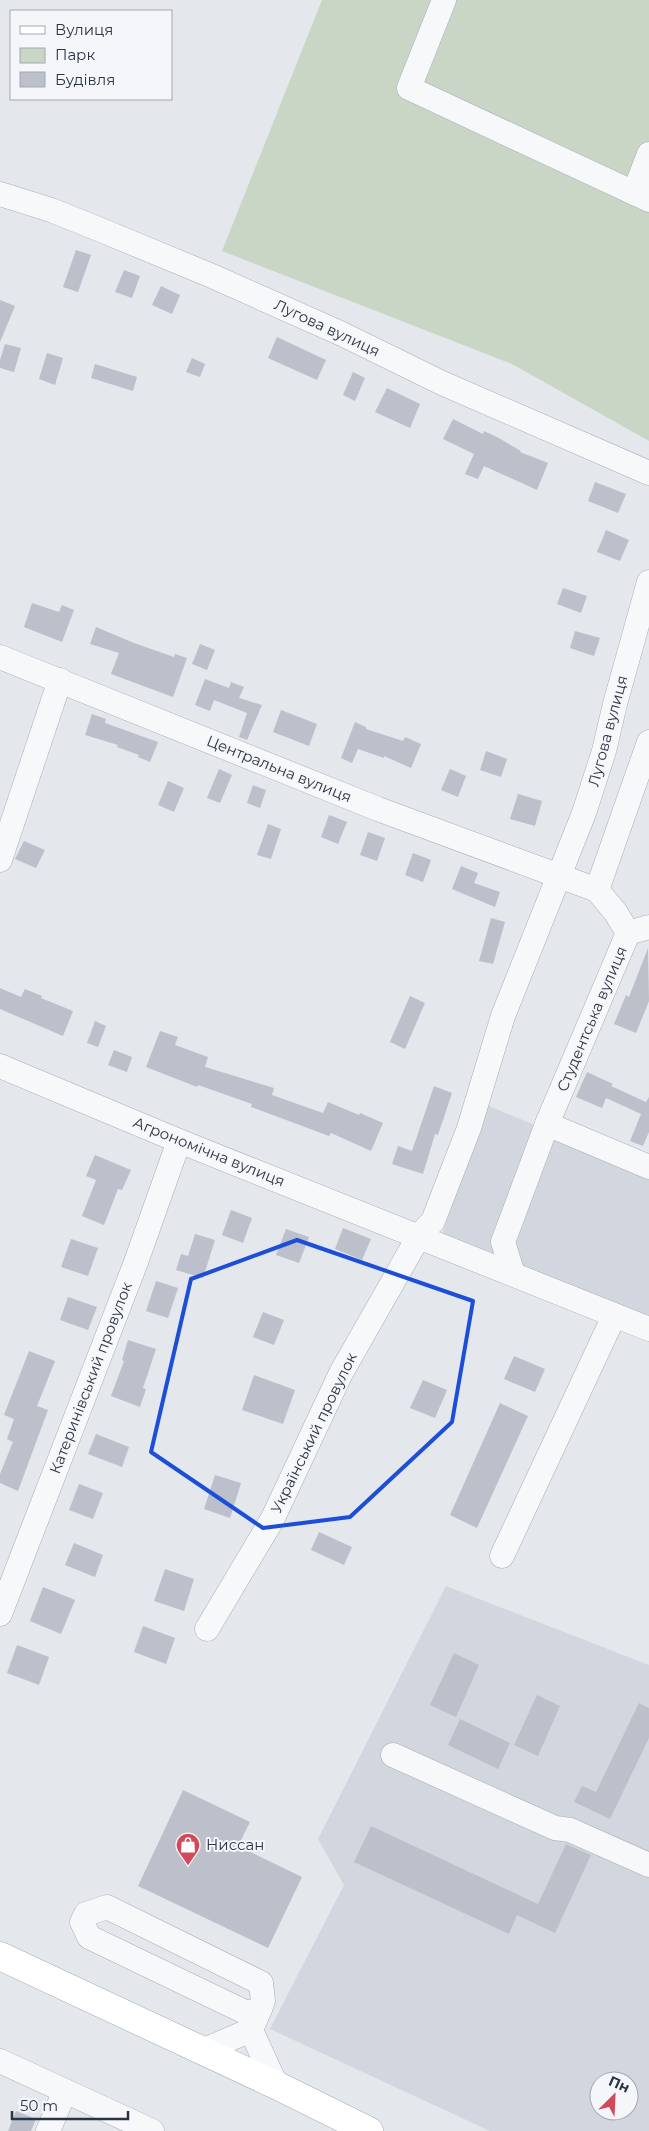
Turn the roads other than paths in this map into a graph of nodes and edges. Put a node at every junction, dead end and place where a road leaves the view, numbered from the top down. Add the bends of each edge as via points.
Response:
1 (444, 0) edge
2 (649, 154) edge
3 (0, 194) edge
4 (641, 196) edge
5 (649, 473) edge
6 (649, 582) edge
7 (0, 657) edge
8 (60, 680) junction
9 (649, 742) edge
10 (0, 860) edge
11 (559, 877) junction
12 (597, 890) junction
13 (638, 930) edge
14 (0, 1066) edge
15 (547, 1124) junction
16 (178, 1141) junction
17 (649, 1167) edge
18 (419, 1236) junction
19 (513, 1274) junction
20 (614, 1316) junction
21 (649, 1329) edge
22 (502, 1556) dead end
23 (0, 1614) edge
24 (207, 1630) dead end
25 (393, 1755) dead end
26 (649, 1865) edge
27 (0, 1956) edge
28 (255, 2020) junction
29 (202, 2051) junction
30 (0, 2061) edge
31 (276, 2085) junction
32 (65, 2091) junction
33 (48, 2131) edge
34 (152, 2131) edge
35 (369, 2131) edge

1 - 4 street via 408,88
2 - 4 street
3 - 5 street, Лугова вулиця via 60,214 212,276 451,387
6 - 11 street, Лугова вулиця via 604,751
7 - 8 street, Центральна вулиця
8 - 10 street
8 - 11 street, Центральна вулиця via 378,809
9 - 12 street
11 - 12 street, Центральна вулиця
11 - 18 street, Лугова вулиця via 503,1016 469,1128 444,1193 433,1220
12 - 13 street, Студентська вулиця via 616,913
13 - 15 street, Студентська вулиця
14 - 16 street, Агрономічна вулиця
15 - 17 street
15 - 19 street, Студентська вулиця via 503,1242
16 - 18 street, Агрономічна вулиця
16 - 23 street, Катеринівський провулок via 136,1262
18 - 19 street, Агрономічна вулиця
18 - 24 street, Український провулок via 341,1373 272,1520
19 - 20 street, Агрономічна вулиця
20 - 21 street, Агрономічна вулиця
20 - 22 street
25 - 26 street via 555,1828 570,1830
27 - 29 main road
28 - 28 street via 263,2001 261,1983 107,1907 86,1914 82,1922 89,1937 247,2012
28 - 29 street
28 - 31 street
29 - 31 main road
30 - 32 street
31 - 35 main road
32 - 33 street
32 - 34 street

